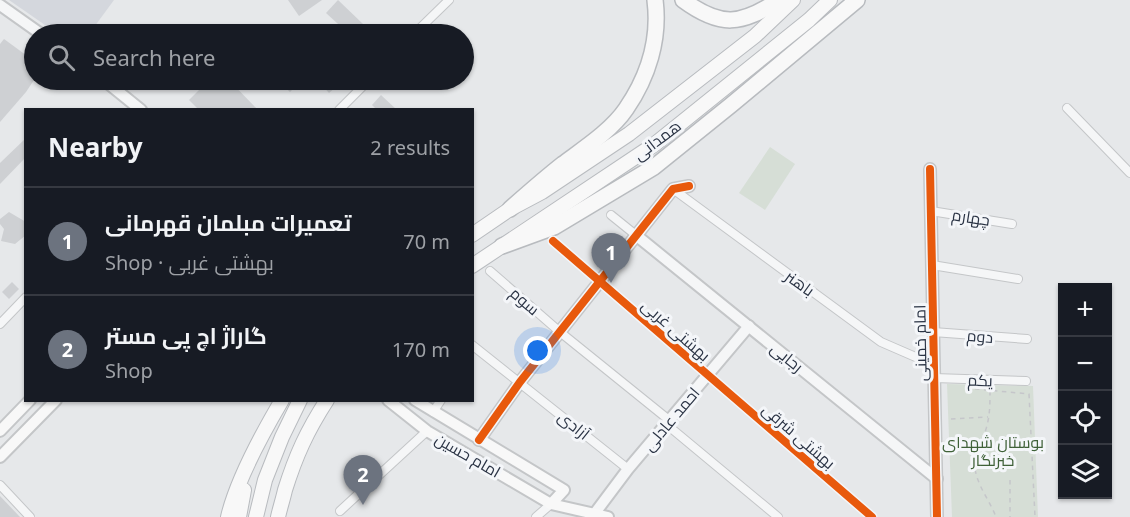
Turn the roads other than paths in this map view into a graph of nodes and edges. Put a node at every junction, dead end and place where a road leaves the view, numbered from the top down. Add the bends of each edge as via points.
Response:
1 (449, 0) edge
2 (655, 0) edge
3 (683, 0) edge
4 (779, 0) edge
5 (793, 0) edge
6 (830, 0) edge
7 (857, 0) edge
8 (0, 5) edge
9 (27, 24) edge
10 (424, 24) edge
11 (116, 90) edge
12 (359, 90) edge
13 (139, 108) edge
14 (341, 108) edge
15 (1067, 108) dead end
16 (930, 169) dead end
17 (1130, 173) edge
18 (689, 186) dead end
19 (673, 189) junction
20 (510, 209) junction
21 (931, 211) junction
22 (611, 215) dead end
23 (1012, 224) dead end
24 (474, 234) edge
25 (637, 236) junction
26 (554, 241) dead end
27 (502, 246) junction
28 (474, 265) edge
29 (932, 265) junction
30 (490, 271) dead end
31 (1018, 279) dead end
32 (600, 282) junction
33 (24, 299) edge
34 (0, 324) edge
35 (749, 326) junction
36 (560, 332) junction
37 (933, 332) junction
38 (1027, 339) dead end
39 (474, 347) edge
40 (934, 365) junction
41 (708, 375) junction
42 (934, 378) junction
43 (1026, 381) dead end
44 (520, 382) junction
45 (28, 402) edge
46 (54, 402) edge
47 (281, 402) edge
48 (299, 402) edge
49 (326, 402) edge
50 (391, 402) edge
51 (418, 402) edge
52 (440, 402) edge
53 (433, 412) junction
54 (668, 422) junction
55 (0, 431) edge
56 (427, 431) junction
57 (479, 440) junction
58 (0, 457) edge
59 (249, 464) junction
60 (628, 469) junction
61 (937, 479) junction
62 (0, 485) edge
63 (551, 504) junction
64 (340, 511) dead end
65 (595, 513) junction
66 (30, 517) edge
67 (228, 517) edge
68 (239, 517) edge
69 (256, 517) edge
70 (278, 517) edge
71 (536, 517) edge
72 (608, 517) edge
73 (778, 517) edge
74 (872, 517) edge
75 (937, 517) edge

1 - 10 street
2 - 20 highway via 654,48 625,110 600,136
3 - 4 highway via 724,20 750,17
5 - 20 highway, همدانی via 755,36 629,134
6 - 27 highway, همدانی via 655,144
7 - 27 highway via 654,167 554,227
8 - 9 street
11 - 13 street
12 - 14 street
15 - 17 street
16 - 21 street, امام خمینی
18 - 19 street
19 - 25 street
19 - 40 street, باهنر via 880,342
20 - 24 highway, همدانی
21 - 23 street, چهارم
21 - 29 street, امام خمینی
22 - 25 street
25 - 32 street
25 - 35 street, رجایی
26 - 32 street
27 - 28 highway, همدانی
29 - 31 street
29 - 37 street, امام خمینی
30 - 36 street, سوم
32 - 36 street
32 - 41 street, بهشتی غربی
33 - 34 street
35 - 41 street, احمد عادلی
35 - 61 street, رجایی
36 - 44 street
36 - 54 street, سوم
37 - 38 street, دوم
37 - 40 street, امام خمینی
39 - 44 street
40 - 42 street, امام خمینی
41 - 54 street, احمد عادلی
41 - 74 street, بهشتی شرقی
42 - 43 street, یکم
42 - 61 street, امام خمینی
44 - 57 street
44 - 60 street, آزادی
45 - 55 main road
46 - 58 main road
47 - 59 highway
48 - 69 highway via 265,480
49 - 70 highway via 299,448
50 - 56 main road, امام حسین
51 - 53 main road, امام حسین
52 - 53 street
53 - 57 main road, امام حسین
54 - 60 street, احمد عادلی
54 - 73 street, سوم
56 - 63 main road, امام حسین
56 - 64 street
57 - 63 main road, امام حسین via 564,490
59 - 67 highway
59 - 68 highway
60 - 65 street, احمد عادلی
61 - 75 street, امام خمینی
62 - 66 street
63 - 65 main road, امام حسین
63 - 71 street
65 - 72 main road, امام حسین

